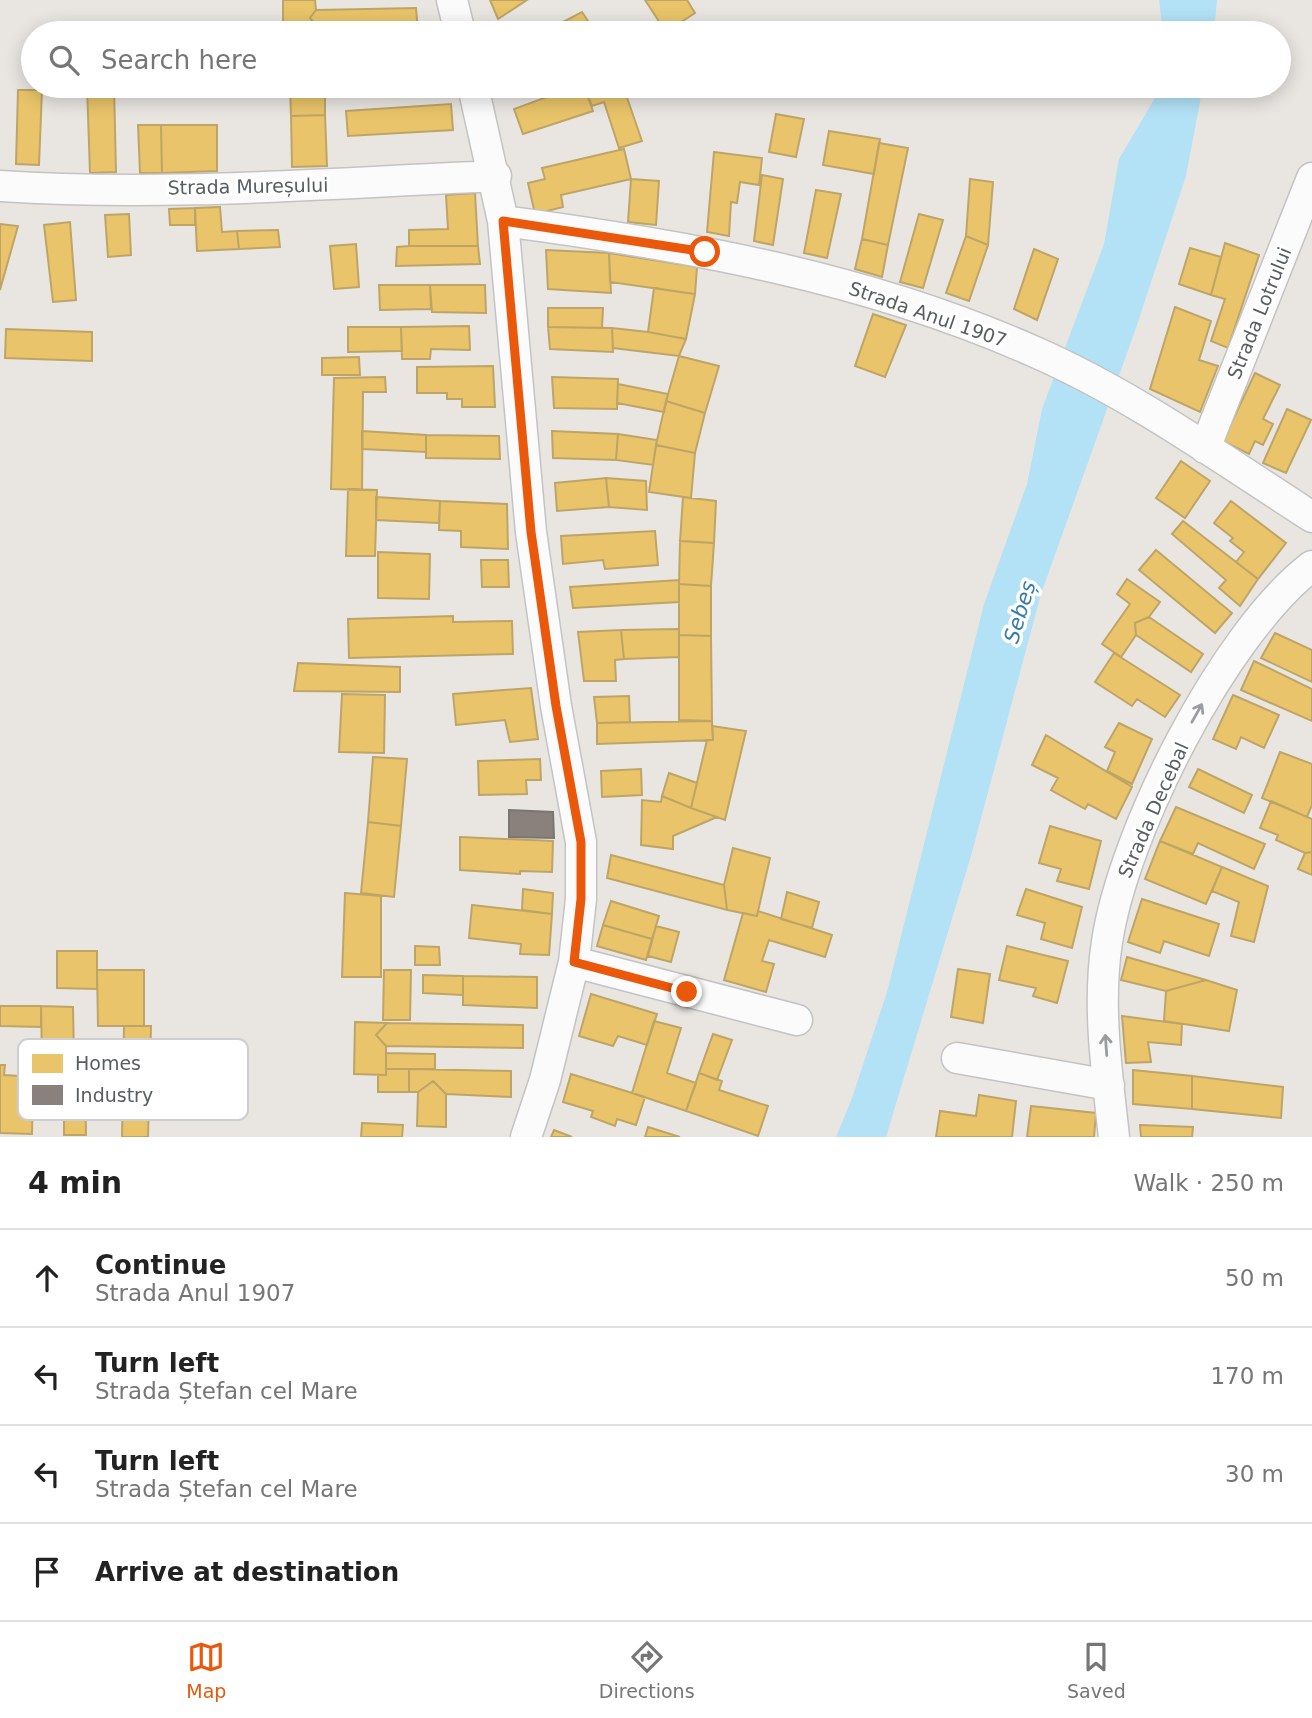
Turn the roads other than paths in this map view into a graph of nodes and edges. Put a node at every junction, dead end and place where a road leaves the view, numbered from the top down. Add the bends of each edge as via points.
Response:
1 (452, 0) edge
2 (457, 21) edge
3 (477, 98) edge
4 (496, 176) junction
5 (1312, 178) edge
6 (0, 186) edge
7 (503, 221) junction
8 (1205, 448) junction
9 (1312, 517) edge
10 (1312, 566) edge
11 (574, 962) junction
12 (797, 1020) dead end
13 (957, 1058) dead end
14 (1109, 1085) junction
15 (526, 1137) edge
16 (1114, 1137) edge

1 - 2 street
3 - 4 street
4 - 6 street, Strada Mureșului via 306,186
4 - 7 street
5 - 8 street, Strada Lotrului
7 - 8 street, Strada Anul 1907 via 705,252 947,316 1037,353
7 - 11 street via 531,532 581,842
8 - 9 street, Strada Anul 1907
14 -> 10 street, Strada Decebal via 1103,977 1127,861 1197,713 1234,651
11 - 12 street
11 - 15 street
13 - 14 street
14 - 16 street, Strada Decebal

